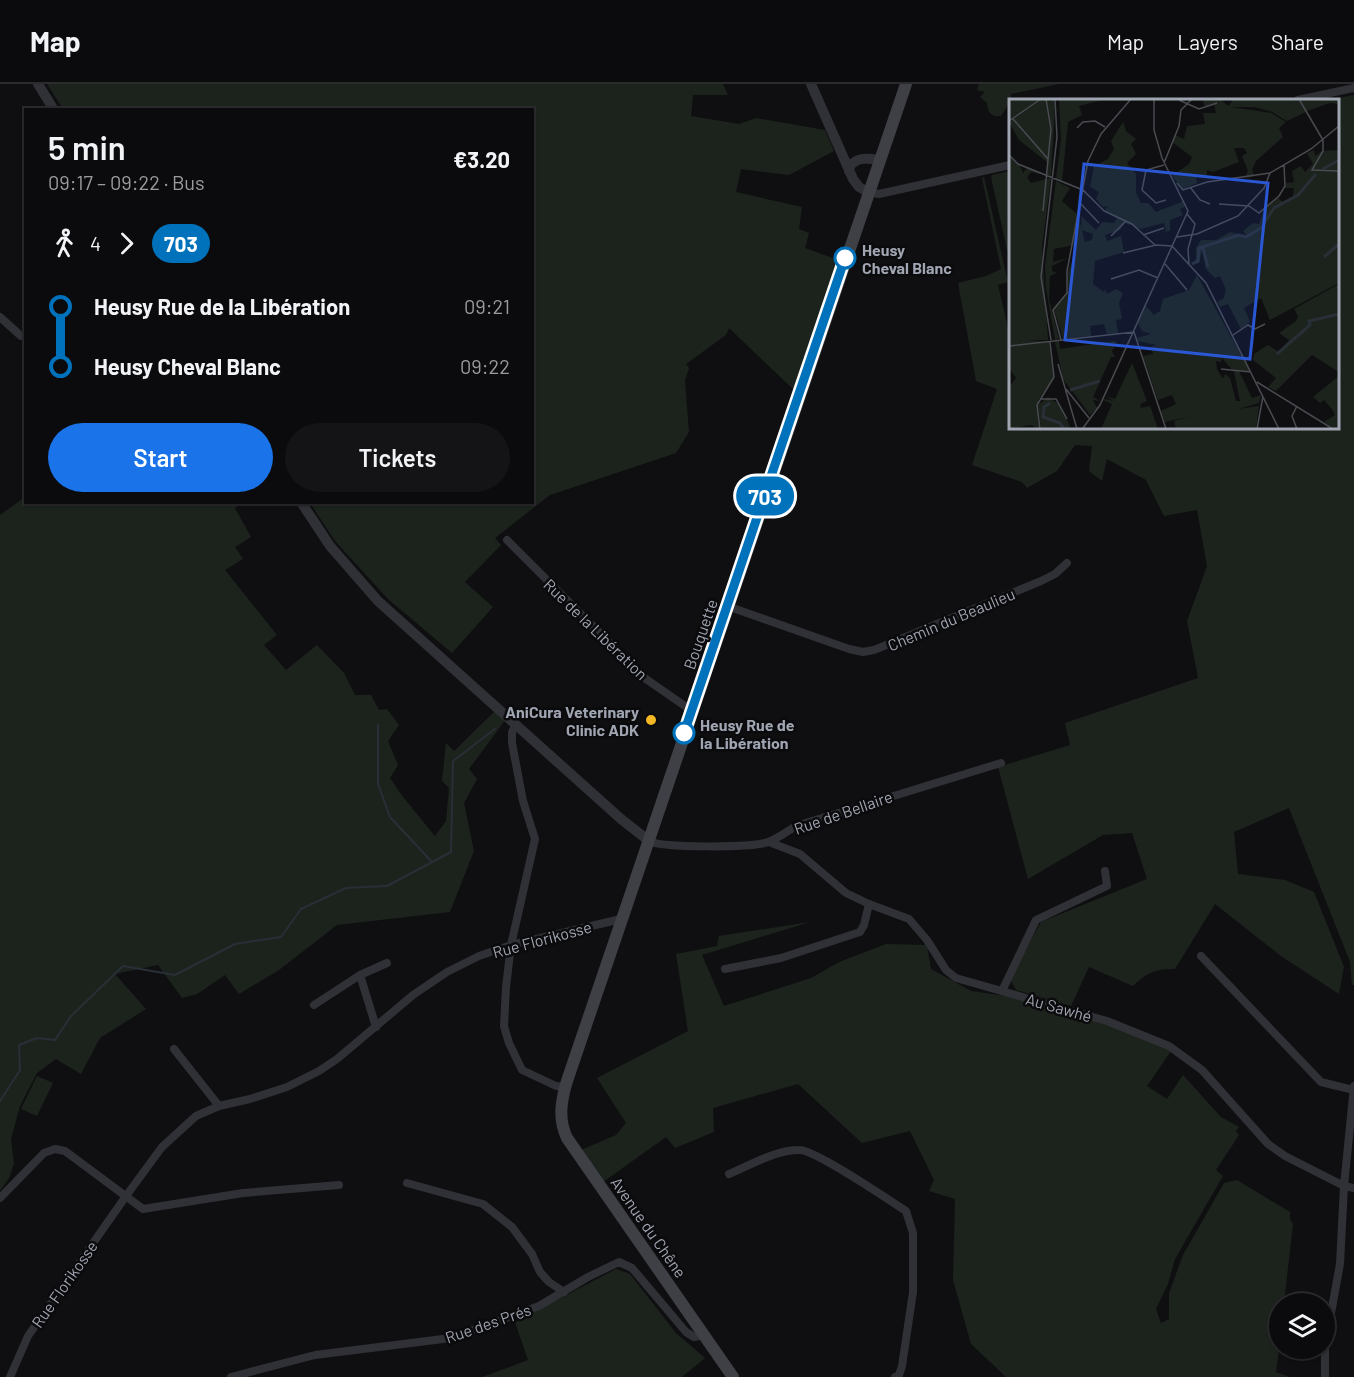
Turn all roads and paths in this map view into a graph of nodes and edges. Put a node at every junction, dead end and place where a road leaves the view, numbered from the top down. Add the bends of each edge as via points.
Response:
1 (38, 84) edge
2 (811, 84) edge
3 (906, 84) edge
4 (1354, 88) edge
5 (1303, 99) edge
6 (53, 108) edge
7 (842, 151) junction
8 (856, 160) junction
9 (879, 160) junction
10 (1009, 165) edge
11 (849, 171) junction
12 (868, 192) junction
13 (0, 317) edge
14 (24, 336) edge
15 (302, 504) edge
16 (507, 540) dead end
17 (1067, 564) dead end
18 (727, 606) junction
19 (692, 711) junction
20 (516, 724) junction
21 (1001, 763) dead end
22 (649, 841) junction
23 (770, 842) junction
24 (1105, 871) dead end
25 (869, 904) junction
26 (621, 919) junction
27 (511, 945) junction
28 (1201, 956) dead end
29 (387, 963) dead end
30 (725, 969) dead end
31 (360, 975) junction
32 (1002, 991) junction
33 (314, 1005) dead end
34 (376, 1027) junction
35 (174, 1049) dead end
36 (565, 1087) junction
37 (1354, 1088) edge
38 (219, 1106) junction
39 (729, 1174) dead end
40 (407, 1183) dead end
41 (339, 1185) dead end
42 (1344, 1186) junction
43 (1354, 1188) edge
44 (126, 1196) junction
45 (0, 1198) edge
46 (564, 1292) junction
47 (704, 1335) junction
48 (898, 1376) edge
49 (10, 1377) edge
50 (231, 1377) edge
51 (733, 1377) edge
52 (1325, 1377) edge

1 - 6 street
2 - 7 street
3 - 9 main road, Bouquette
4 - 5 street
7 - 8 street
7 - 11 street
8 - 9 street
8 - 11 street
9 - 12 main road, Bouquette
10 - 12 street via 879,194
11 - 12 street via 859,187
12 - 18 main road, Bouquette
13 - 14 street
15 - 20 street via 330,546 378,602
16 - 19 street, Rue de la Libération via 646,679
17 - 18 street, Chemin du Beaulieu via 1041,581 863,652
18 - 19 main road, Bouquette
19 - 22 main road, Bouquette
20 - 22 street
20 - 27 street via 512,743 535,840
21 - 23 street, Rue de Bellaire via 807,822
22 - 23 street, Rue de Bellaire via 667,846
22 - 26 main road, Bouquette
23 - 25 street, Au Sawhé via 800,854 846,892
24 - 32 street via 1107,886 1036,920
25 - 30 street via 860,932 781,958
25 - 32 street, Au Sawhé via 909,920 956,978
26 - 27 street, Rue Florikosse
26 - 36 main road, Bouquette
27 - 34 street, Rue Florikosse via 447,972
27 - 36 street via 504,1026 509,1043 522,1070
28 - 37 street via 1321,1082
29 - 31 street
31 - 33 street
31 - 34 street
32 - 42 street, Au Sawhé via 1107,1021 1169,1046 1202,1070 1268,1144
34 - 38 street, Rue Florikosse via 319,1071 287,1087
35 - 38 street
36 - 47 main road, Avenue du Chêne via 561,1119 567,1138
37 - 42 street
38 - 44 street, Rue Florikosse via 196,1116 162,1148
39 - 48 street via 776,1154 800,1149 906,1210 913,1233 913,1293
40 - 46 street via 483,1204 512,1227 540,1272
41 - 44 street via 232,1194 151,1209 143,1209
42 - 43 street, Au Sawhé
42 - 52 street via 1340,1264 1325,1346
44 - 45 street via 65,1151 55,1149 44,1153
44 - 49 street, Rue Florikosse via 28,1336
46 - 47 street, Rue des Prés via 619,1262 632,1268 686,1332 694,1337
46 - 50 street, Rue des Prés via 521,1313 451,1338 315,1355
47 - 51 main road, Avenue du Chêne

